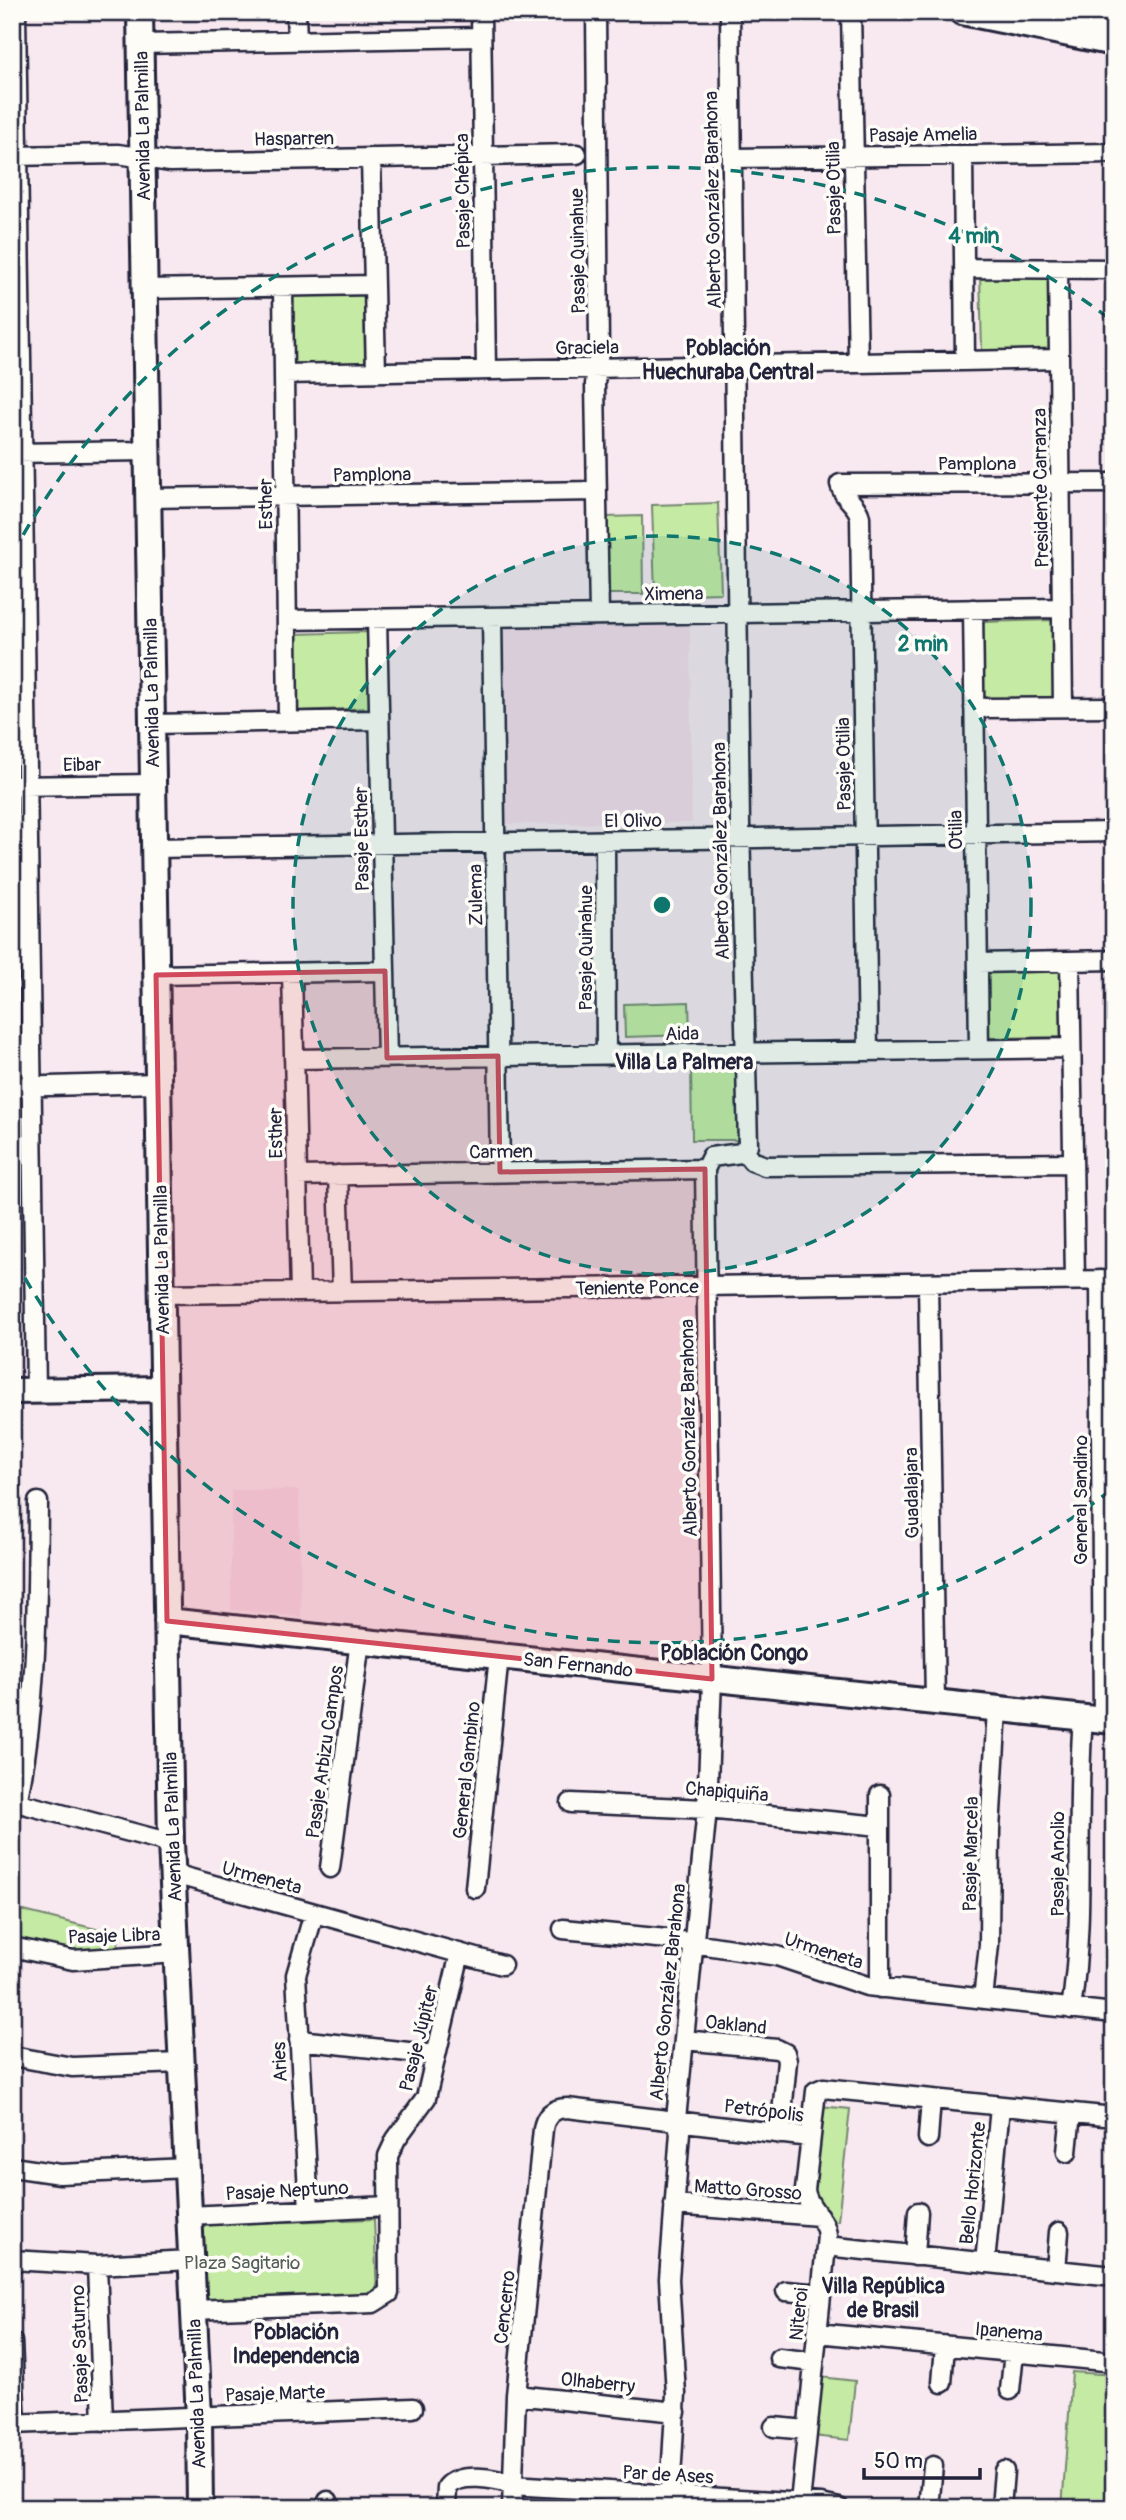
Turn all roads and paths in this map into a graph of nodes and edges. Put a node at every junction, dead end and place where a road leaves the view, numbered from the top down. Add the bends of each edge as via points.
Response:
1 (16, 12) edge
2 (140, 12) edge
3 (296, 12) edge
4 (481, 12) edge
5 (596, 12) edge
6 (730, 12) edge
7 (851, 12) edge
8 (961, 12) edge
9 (1064, 13) edge
10 (1114, 24) edge
11 (481, 37) junction
12 (297, 41) junction
13 (1114, 43) edge
14 (140, 44) junction
15 (1114, 153) edge
16 (576, 154) dead end
17 (483, 155) junction
18 (962, 155) junction
19 (15, 156) edge
20 (854, 156) junction
21 (142, 158) junction
22 (371, 158) junction
23 (732, 158) junction
24 (964, 268) junction
25 (1058, 269) junction
26 (1114, 269) edge
27 (374, 285) junction
28 (283, 287) junction
29 (145, 289) junction
30 (1059, 359) junction
31 (965, 361) junction
32 (858, 363) junction
33 (735, 365) junction
34 (597, 368) junction
35 (486, 370) junction
36 (376, 372) junction
37 (284, 374) junction
38 (147, 451) junction
39 (17, 453) edge
40 (1061, 483) junction
41 (1114, 483) edge
42 (840, 484) joint
43 (597, 491) junction
44 (286, 496) junction
45 (148, 498) junction
46 (1062, 608) junction
47 (973, 609) junction
48 (862, 611) junction
49 (738, 613) junction
50 (599, 615) junction
51 (492, 617) junction
52 (377, 619) junction
53 (287, 620) junction
54 (1063, 707) junction
55 (1114, 707) edge
56 (974, 708) junction
57 (379, 720) junction
58 (288, 721) junction
59 (152, 724) junction
60 (153, 784) junction
61 (20, 786) edge
62 (1114, 832) edge
63 (976, 835) junction
64 (865, 837) junction
65 (740, 839) junction
66 (605, 841) junction
67 (495, 843) junction
68 (382, 845) junction
69 (154, 848) junction
70 (1114, 960) edge
71 (1070, 961) junction
72 (978, 963) junction
73 (385, 971) junction
74 (292, 973) junction
75 (156, 975) junction
76 (1071, 1048) junction
77 (979, 1049) junction
78 (868, 1051) junction
79 (745, 1053) junction
80 (606, 1055) junction
81 (498, 1056) junction
82 (387, 1058) junction
83 (294, 1059) junction
84 (158, 1083) junction
85 (31, 1086) junction
86 (12, 1087) edge
87 (744, 1152) junction
88 (1073, 1163) junction
89 (705, 1169) junction
90 (500, 1172) junction
91 (338, 1175) junction
92 (297, 1176) junction
93 (1075, 1280) junction
94 (1107, 1280) edge
95 (928, 1283) junction
96 (707, 1286) junction
97 (300, 1292) junction
98 (342, 1292) junction
99 (161, 1294) junction
100 (163, 1389) junction
101 (24, 1391) edge
102 (38, 1502) dead end
103 (167, 1620) junction
104 (360, 1641) junction
105 (499, 1656) junction
106 (712, 1679) junction
107 (935, 1702) junction
108 (997, 1709) junction
109 (1100, 1720) edge
110 (880, 1795) dead end
111 (14, 1802) edge
112 (571, 1803) dead end
113 (707, 1809) junction
114 (880, 1826) junction
115 (171, 1843) junction
116 (330, 1868) dead end
117 (174, 1874) junction
118 (475, 1888) dead end
119 (314, 1913) junction
120 (563, 1929) dead end
121 (693, 1945) junction
122 (12, 1947) edge
123 (177, 1953) junction
124 (460, 1953) junction
125 (502, 1965) dead end
126 (880, 1988) junction
127 (983, 1999) junction
128 (1071, 2009) junction
129 (1114, 2013) edge
130 (299, 2040) junction
131 (684, 2040) junction
132 (436, 2055) junction
133 (12, 2056) edge
134 (181, 2063) junction
135 (931, 2099) junction
136 (1000, 2107) junction
137 (551, 2112) joint
138 (1071, 2113) junction
139 (1114, 2118) edge
140 (676, 2119) junction
141 (780, 2134) junction
142 (810, 2137) junction
143 (928, 2138) dead end
144 (1068, 2152) dead end
145 (12, 2167) edge
146 (187, 2168) junction
147 (674, 2205) junction
148 (388, 2206) junction
149 (309, 2210) junction
150 (918, 2212) dead end
151 (189, 2216) junction
152 (819, 2216) junction
153 (1059, 2232) dead end
154 (826, 2246) junction
155 (915, 2256) junction
156 (12, 2260) edge
157 (190, 2260) junction
158 (985, 2263) junction
159 (97, 2265) junction
160 (1056, 2270) junction
161 (1114, 2276) edge
162 (786, 2291) dead end
163 (821, 2294) junction
164 (193, 2310) junction
165 (817, 2333) junction
166 (12, 2342) edge
167 (945, 2346) junction
168 (1014, 2352) junction
169 (779, 2358) dead end
170 (1114, 2361) edge
171 (814, 2362) junction
172 (942, 2383) dead end
173 (1010, 2390) dead end
174 (516, 2395) junction
175 (413, 2409) dead end
176 (676, 2412) junction
177 (199, 2417) junction
178 (103, 2421) junction
179 (14, 2424) edge
180 (774, 2427) dead end
181 (807, 2430) junction
182 (933, 2466) dead end
183 (1004, 2471) dead end
184 (512, 2485) junction
185 (670, 2495) junction
186 (800, 2503) junction
187 (781, 2505) edge
188 (830, 2506) edge
189 (200, 2508) edge
190 (446, 2508) edge
191 (512, 2508) edge
192 (929, 2508) edge
193 (1001, 2508) edge

1 - 19 street
2 - 14 street, Avenida La Palmilla
3 - 12 street
4 - 11 street, Pasaje Chépica
5 - 34 street, Pasaje Quinahue
6 - 23 street, Alberto González Barahona
7 - 20 street, Pasaje Otilia
8 - 13 street
9 - 10 street
11 - 12 street
11 - 17 street, Pasaje Chépica
12 - 14 street
14 - 21 street, Avenida La Palmilla
15 - 18 street, Pasaje Amelia
16 - 17 street, Hasparren
17 - 22 street, Hasparren
17 - 35 street, Pasaje Chépica
18 - 20 street, Pasaje Amelia
18 - 24 street
19 - 21 street, Hasparren via 118,154
19 - 39 street
20 - 23 street, Pasaje Amelia
20 - 32 street, Pasaje Otilia
21 - 22 street, Hasparren via 170,162
21 - 29 street, Avenida La Palmilla
22 - 27 street
23 - 33 street, Alberto González Barahona
24 - 25 street
24 - 31 street
25 - 26 street
25 - 30 street, Presidente Carranza
27 - 28 street
27 - 36 street
28 - 29 street
28 - 37 street, Esther
29 - 38 street, Avenida La Palmilla
30 - 31 street, Graciela
30 - 40 street, Presidente Carranza
31 - 32 street, Graciela
32 - 33 street, Graciela
33 - 34 street, Graciela
33 - 49 street, Alberto González Barahona
34 - 35 street, Graciela
34 - 43 street, Pasaje Quinahue
35 - 36 street, Graciela
36 - 37 street, Graciela
37 - 44 street, Esther
38 - 39 street
38 - 45 street, Avenida La Palmilla
39 - 61 street
40 - 41 street, Pamplona
40 - 42 street, Pamplona
40 - 46 street, Presidente Carranza
42 - 48 street, Pasaje Otilia via 860,517
43 - 44 street, Pamplona
43 - 50 street, Pasaje Quinahue
44 - 45 street, Pamplona
44 - 53 street, Esther
45 - 59 street, Avenida La Palmilla
46 - 47 street, Ximena
46 - 54 street, Presidente Carranza
47 - 48 street, Ximena
47 - 56 street, Otilia
48 - 49 street, Ximena
48 - 64 street, Pasaje Otilia
49 - 50 street, Ximena
49 - 65 street, Alberto González Barahona
50 - 51 street, Ximena
51 - 52 street, Ximena
51 - 67 street, Zulema
52 - 53 street, Ximena
52 - 57 street, Pasaje Esther
53 - 58 street, Esther
54 - 55 street
54 - 56 street
56 - 63 street, Otilia
57 - 58 street
57 - 68 street, Pasaje Esther
58 - 59 street
59 - 60 street, Avenida La Palmilla
60 - 61 street, Eibar
60 - 69 street, Avenida La Palmilla
61 - 85 street
62 - 63 street, El Olivo
63 - 64 street, El Olivo
63 - 72 street, Otilia
64 - 65 street, El Olivo
64 - 78 street, Pasaje Otilia
65 - 66 street, El Olivo
65 - 79 street, Alberto González Barahona
66 - 67 street, El Olivo
66 - 80 street, Pasaje Quinahue
67 - 68 street, El Olivo
67 - 81 street, Zulema
68 - 69 street, El Olivo
68 - 73 street, Pasaje Esther
69 - 75 street, Avenida La Palmilla
70 - 71 street
71 - 72 street
71 - 76 street
72 - 77 street, Otilia
73 - 74 street
73 - 82 street, Pasaje Esther
74 - 75 street
74 - 83 street, Esther
75 - 84 street, Avenida La Palmilla
76 - 77 street, Aida
76 - 88 street
77 - 78 street, Aida
78 - 79 street, Aida
79 - 80 street, Aida
79 - 87 street, Alberto González Barahona via 748,1145
80 - 81 street, Aida
81 - 82 street, Aida
81 - 90 street, Zulema
82 - 83 street, Aida
83 - 92 street, Esther
84 - 85 street
84 - 99 street, Avenida La Palmilla
85 - 86 street
85 - 101 street
87 - 88 street via 765,1166
87 - 89 street via 715,1155
88 - 93 street
89 - 90 street, Carmen
89 - 96 street, Alberto González Barahona
90 - 91 street, Carmen
91 - 92 street, Carmen
91 - 98 street
92 - 97 street, Esther
93 - 94 street, Teniente Ponce
93 - 95 street, Teniente Ponce
94 - 109 street, General Sandino
95 - 96 street, Teniente Ponce
95 - 107 street, Guadalajara
96 - 98 street, Teniente Ponce
96 - 106 street, Alberto González Barahona
97 - 98 street, Teniente Ponce
97 - 99 street, Teniente Ponce
99 - 100 street, Avenida La Palmilla
100 - 101 street
100 - 103 street, Avenida La Palmilla
102 - 111 street via 37,1661 30,1732
103 - 104 street, San Fernando
103 - 115 street, Avenida La Palmilla
104 - 105 street, San Fernando
104 - 116 street, Pasaje Arbizu Campos
105 - 106 street, San Fernando
105 - 118 street, General Gambino
106 - 107 street, San Fernando
106 - 113 street, Alberto González Barahona
107 - 108 street, San Fernando
108 - 109 street, San Fernando
108 - 127 street, Pasaje Marcela
109 - 128 street, Pasaje Anolio via 1077,1810 1079,1937
110 - 114 street
111 - 115 street
112 - 113 street, Chapiquiña
113 - 114 street, Chapiquiña
113 - 121 street, Alberto González Barahona
114 - 126 street
115 - 117 street, Avenida La Palmilla
117 - 119 street, Urmeneta
117 - 123 street, Avenida La Palmilla
119 - 124 street, Urmeneta
119 - 130 street, Aries via 296,1975
120 - 121 street, Urmeneta
121 - 126 street, Urmeneta via 777,1956 842,1980
121 - 131 street, Alberto González Barahona
122 - 123 street, Pasaje Libra via 81,1960
123 - 134 street, Avenida La Palmilla
124 - 125 street, Urmeneta
124 - 132 street, Pasaje Júpiter
126 - 127 street, Urmeneta
127 - 128 street, Urmeneta
128 - 129 street, Urmeneta
130 - 132 street
130 - 149 street, Aries
131 - 140 street, Alberto González Barahona
131 - 141 street, Oakland via 785,2053
132 - 148 street, Pasaje Júpiter via 422,2106 388,2156
133 - 134 street via 72,2067
134 - 146 street, Avenida La Palmilla
135 - 136 street, Petrópolis
135 - 142 street, Petrópolis via 819,2089 814,2095
135 - 143 street
136 - 138 street, Petrópolis
136 - 158 street, Bello Horizonte
137 - 140 street, Petrópolis via 567,2108
137 - 174 street, Cencerro via 543,2129
138 - 139 street, Petrópolis
138 - 144 street
140 - 141 street, Petrópolis
140 - 147 street, Alberto González Barahona via 680,2132
141 - 142 street, Petrópolis
142 - 152 street, Niteroi via 804,2190
145 - 146 street via 60,2174
146 - 151 street, Avenida La Palmilla
147 - 152 street, Matto Grosso
147 - 176 street, Alberto González Barahona via 669,2288
148 - 149 street, Pasaje Neptuno
148 - 164 street, Pasaje Júpiter via 391,2283 382,2300
149 - 151 street, Pasaje Neptuno
150 - 155 street
151 - 157 street, Avenida La Palmilla
152 - 154 street, Niteroi via 827,2228
153 - 160 street
154 - 155 street
154 - 163 street, Niteroi
155 - 158 street
156 - 159 street
157 - 159 street
157 - 164 street, Avenida La Palmilla
158 - 160 street
159 - 178 street, Pasaje Saturno
160 - 161 street
162 - 163 street
163 - 165 street, Niteroi
164 - 177 street, Avenida La Palmilla
165 - 167 street, Ipanema
165 - 171 street, Niteroi
166 - 179 street
167 - 168 street, Ipanema
167 - 172 street
168 - 170 street, Ipanema
168 - 173 street
169 - 171 street
171 - 181 street, Niteroi
174 - 176 street, Olhaberry
174 - 184 street, Cencerro
175 - 177 street, Pasaje Marte
176 - 185 street, Alberto González Barahona
177 - 178 street, Pasaje Marte
177 - 189 street, Avenida La Palmilla
178 - 179 street, Pasaje Marte
180 - 181 street
181 - 186 street, Niteroi
182 - 192 street
183 - 193 street
184 - 185 street, Par de Ases
184 - 190 street, Par de Ases via 461,2479 450,2483
184 - 191 street, Cencerro
185 - 187 street, Par de Ases
186 - 187 street, Par de Ases
186 - 188 street, Par de Ases

